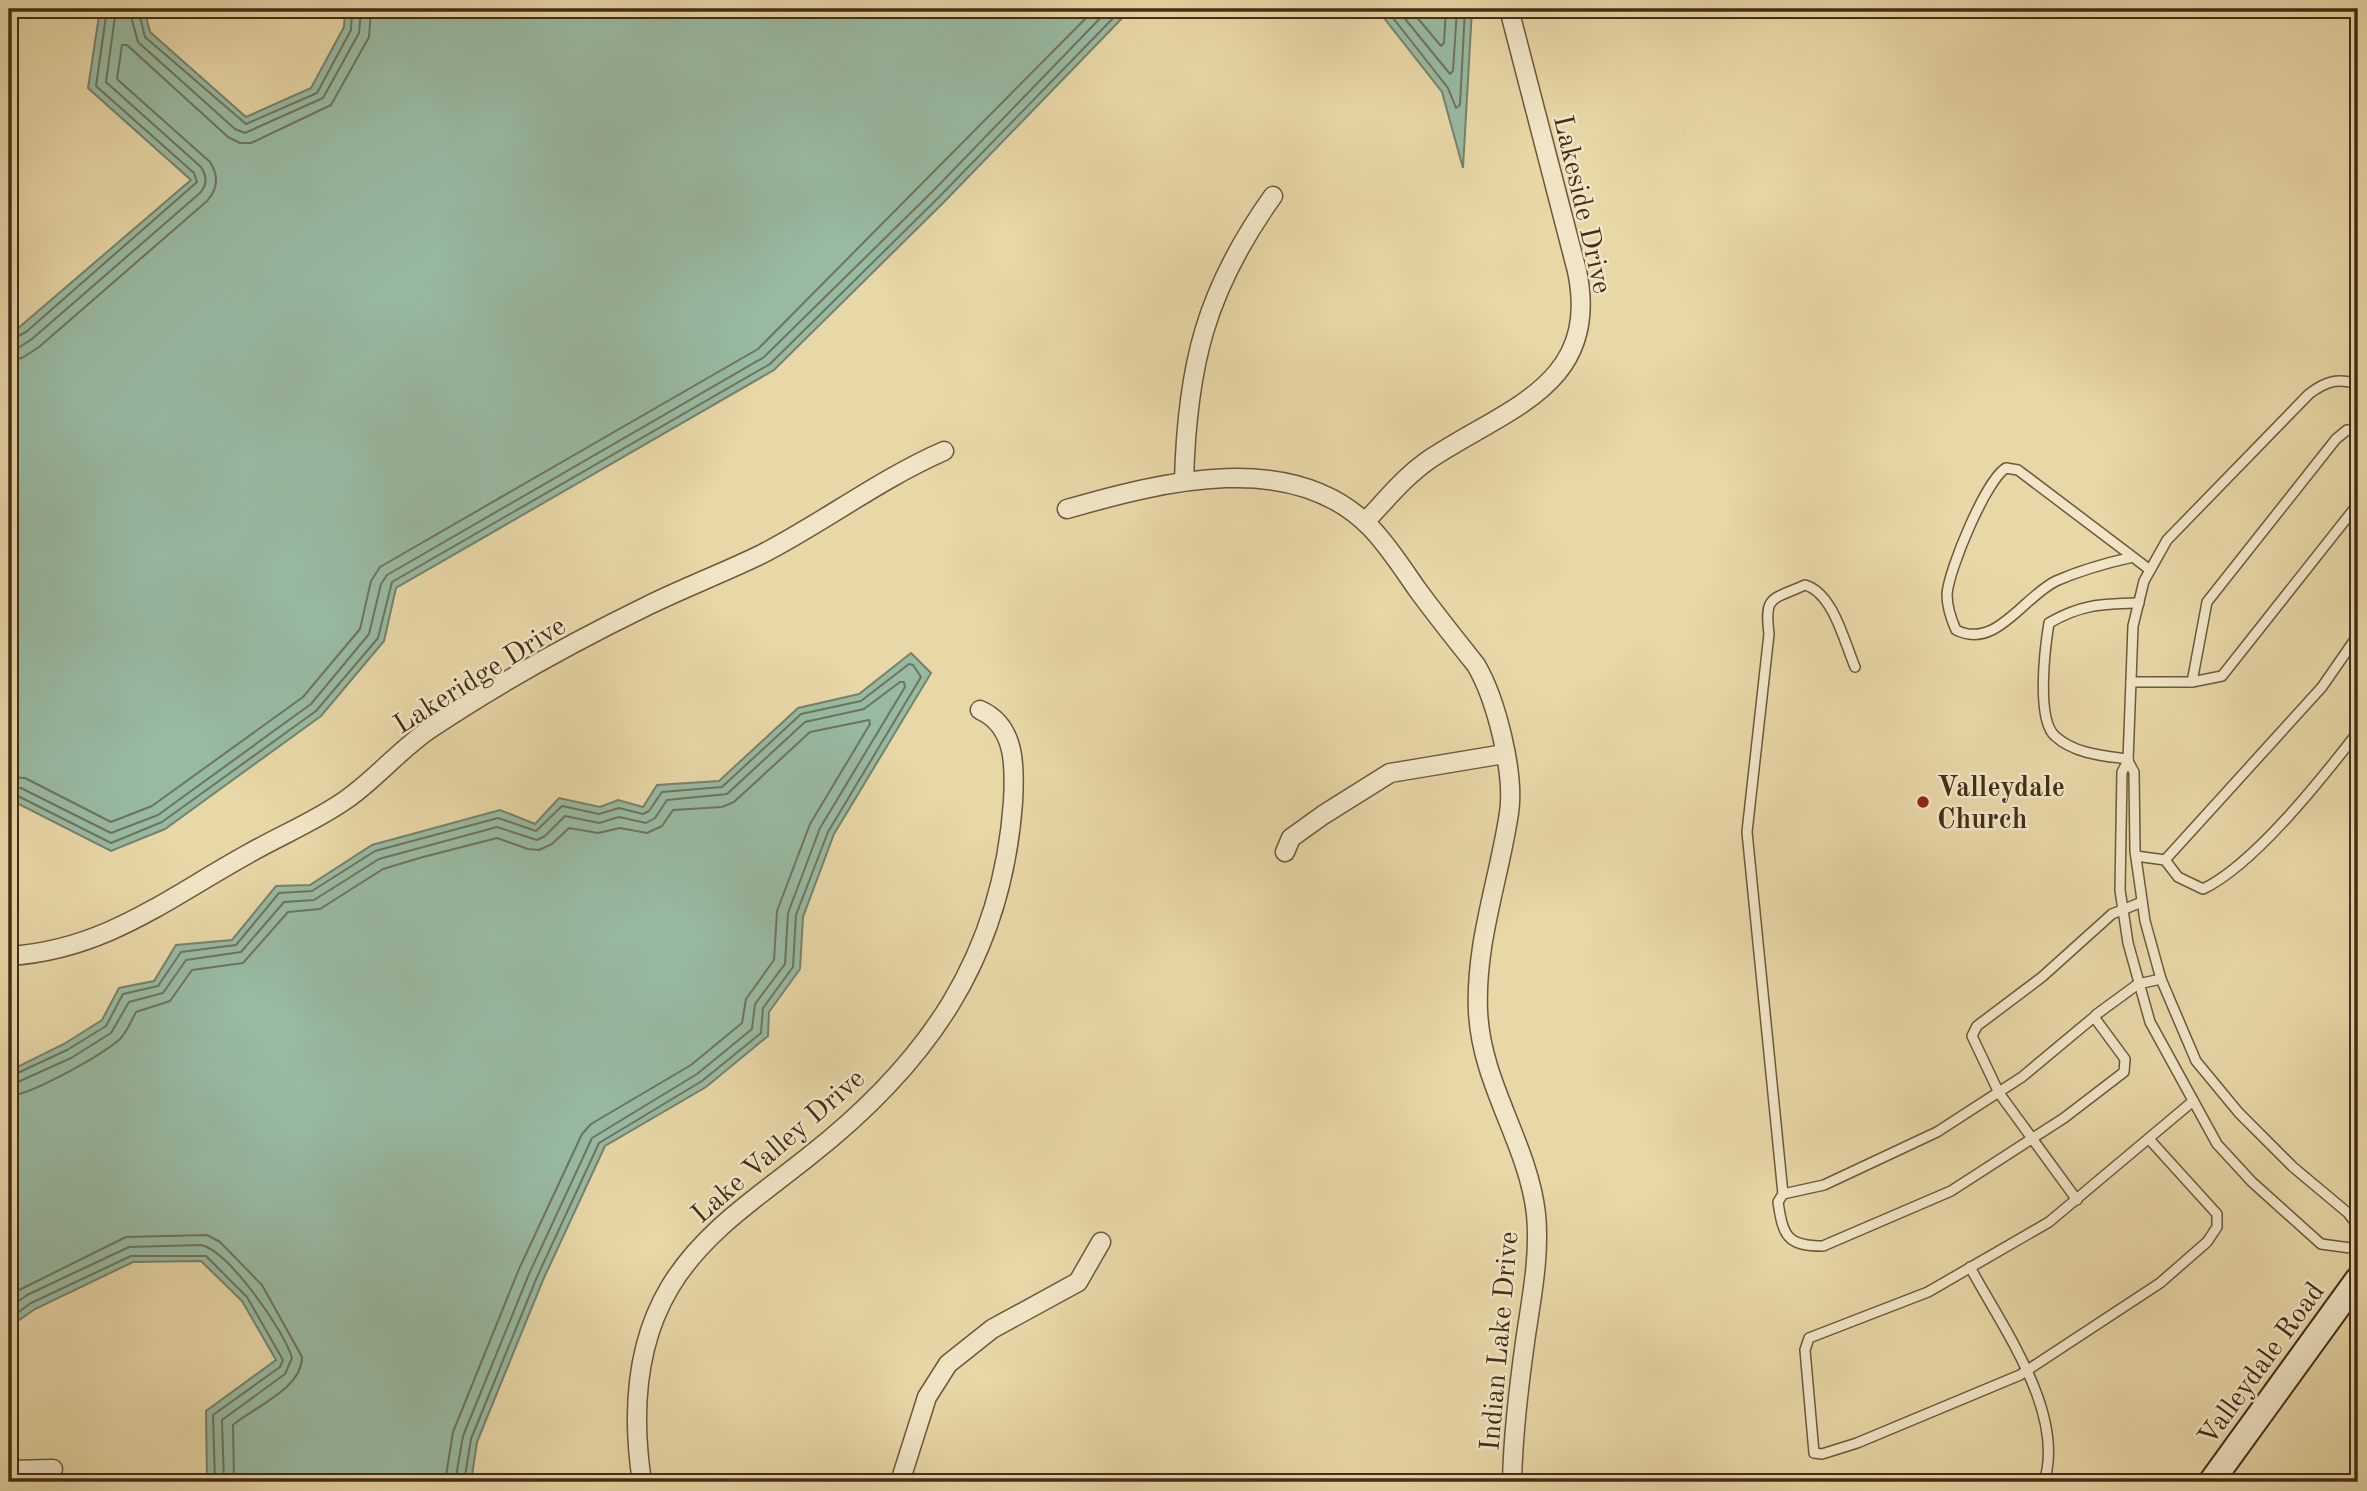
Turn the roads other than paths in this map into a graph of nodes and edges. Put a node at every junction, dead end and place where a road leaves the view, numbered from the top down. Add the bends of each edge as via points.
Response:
1 (1509, 9) edge
2 (1273, 196) dead end
3 (2358, 384) edge
4 (2358, 431) edge
5 (944, 451) dead end
6 (1184, 481) junction
7 (2358, 504) edge
8 (1067, 509) dead end
9 (1365, 522) junction
10 (2133, 557) junction
11 (2150, 570) junction
12 (2139, 604) junction
13 (2358, 635) edge
14 (1855, 667) dead end
15 (2131, 682) junction
16 (2192, 682) junction
17 (979, 710) dead end
18 (2358, 732) edge
19 (1504, 754) junction
20 (2128, 760) junction
21 (1285, 852) dead end
22 (2136, 856) junction
23 (2165, 860) junction
24 (2142, 902) junction
25 (2123, 908) junction
26 (9, 956) edge
27 (2161, 979) junction
28 (2138, 984) junction
29 (2094, 1017) junction
30 (1999, 1093) junction
31 (2192, 1102) junction
32 (2033, 1138) junction
33 (2149, 1139) junction
34 (1783, 1194) junction
35 (2077, 1200) junction
36 (2358, 1226) edge
37 (1101, 1242) dead end
38 (2358, 1249) edge
39 (1970, 1268) junction
40 (2358, 1279) edge
41 (2025, 1372) junction
42 (53, 1469) dead end
43 (9, 1470) edge
44 (642, 1482) edge
45 (900, 1482) edge
46 (1512, 1482) edge
47 (2044, 1482) edge
48 (2211, 1482) edge

1 - 9 street, Lakeside Drive via 1577,271 1583,302 1579,331 1566,358 1532,398 1427,461
2 - 6 street via 1222,283 1199,340 1185,419
3 - 11 lane via 2325,382 2309,394 2167,540
4 - 16 lane via 2347,430 2336,439 2207,603
5 - 26 street, Lakeridge Drive via 910,466 761,554 649,604 508,681 426,732 315,820 246,855 144,917 79,944
6 - 8 street, Indian Lake Drive
6 - 9 street, Indian Lake Drive via 1225,478 1285,483 1313,490
7 - 16 lane via 2222,676
9 - 19 street, Indian Lake Drive via 1476,665 1490,690
10 - 10 lane via 2018,470 2006,468 1990,486 1950,576 1951,620 1956,630 1966,635 1994,630 2053,583
10 - 11 lane
11 - 12 lane
12 - 15 lane via 2133,626
12 - 20 lane via 2073,609 2049,623 2045,652 2047,723 2054,736 2075,748
13 - 23 lane via 2322,687
14 - 34 lane via 1825,598 1816,588 1805,585 1770,601 1747,832
15 - 16 lane
15 - 20 lane
17 - 44 street, Lake Valley Drive via 1001,724 1008,737 1014,785 1003,877 980,952 952,1003 892,1080 823,1145 708,1236 668,1289 651,1328 638,1382 635,1434
18 - 23 lane via 2323,777 2219,882 2203,889 2178,877
19 - 21 street via 1390,773 1291,838
19 - 46 street, Indian Lake Drive via 1510,811 1483,935 1478,984 1482,1052 1530,1177 1536,1215 1537,1260 1516,1408
20 - 22 lane via 2134,772
20 - 25 lane via 2122,772 2119,839
22 - 23 lane
22 - 24 lane
24 - 25 lane
24 - 27 lane
25 - 28 lane
25 - 30 lane via 1977,1026 1972,1035
27 - 28 lane
27 - 36 lane via 2196,1061 2239,1113
28 - 29 lane
28 - 31 lane via 2150,1022
29 - 30 lane
29 - 32 lane via 2125,1059 2124,1072
30 - 32 lane
30 - 34 lane via 1879,1162 1824,1185
31 - 33 lane
31 - 38 lane via 2217,1144 2321,1244
32 - 34 lane via 1951,1191 1824,1246 1802,1246 1790,1240 1778,1202
32 - 35 lane
33 - 35 lane
33 - 41 lane via 2217,1214 2217,1227 2207,1242 2160,1283
35 - 39 lane via 2049,1222
37 - 45 street via 1078,1282 992,1329 948,1364 927,1397
39 - 41 lane
39 - 41 lane via 1928,1292 1809,1338 1805,1350 1814,1453 1857,1443
40 - 48 main road, Valleydale Road
41 - 47 lane via 2045,1415 2050,1446
42 - 43 street

